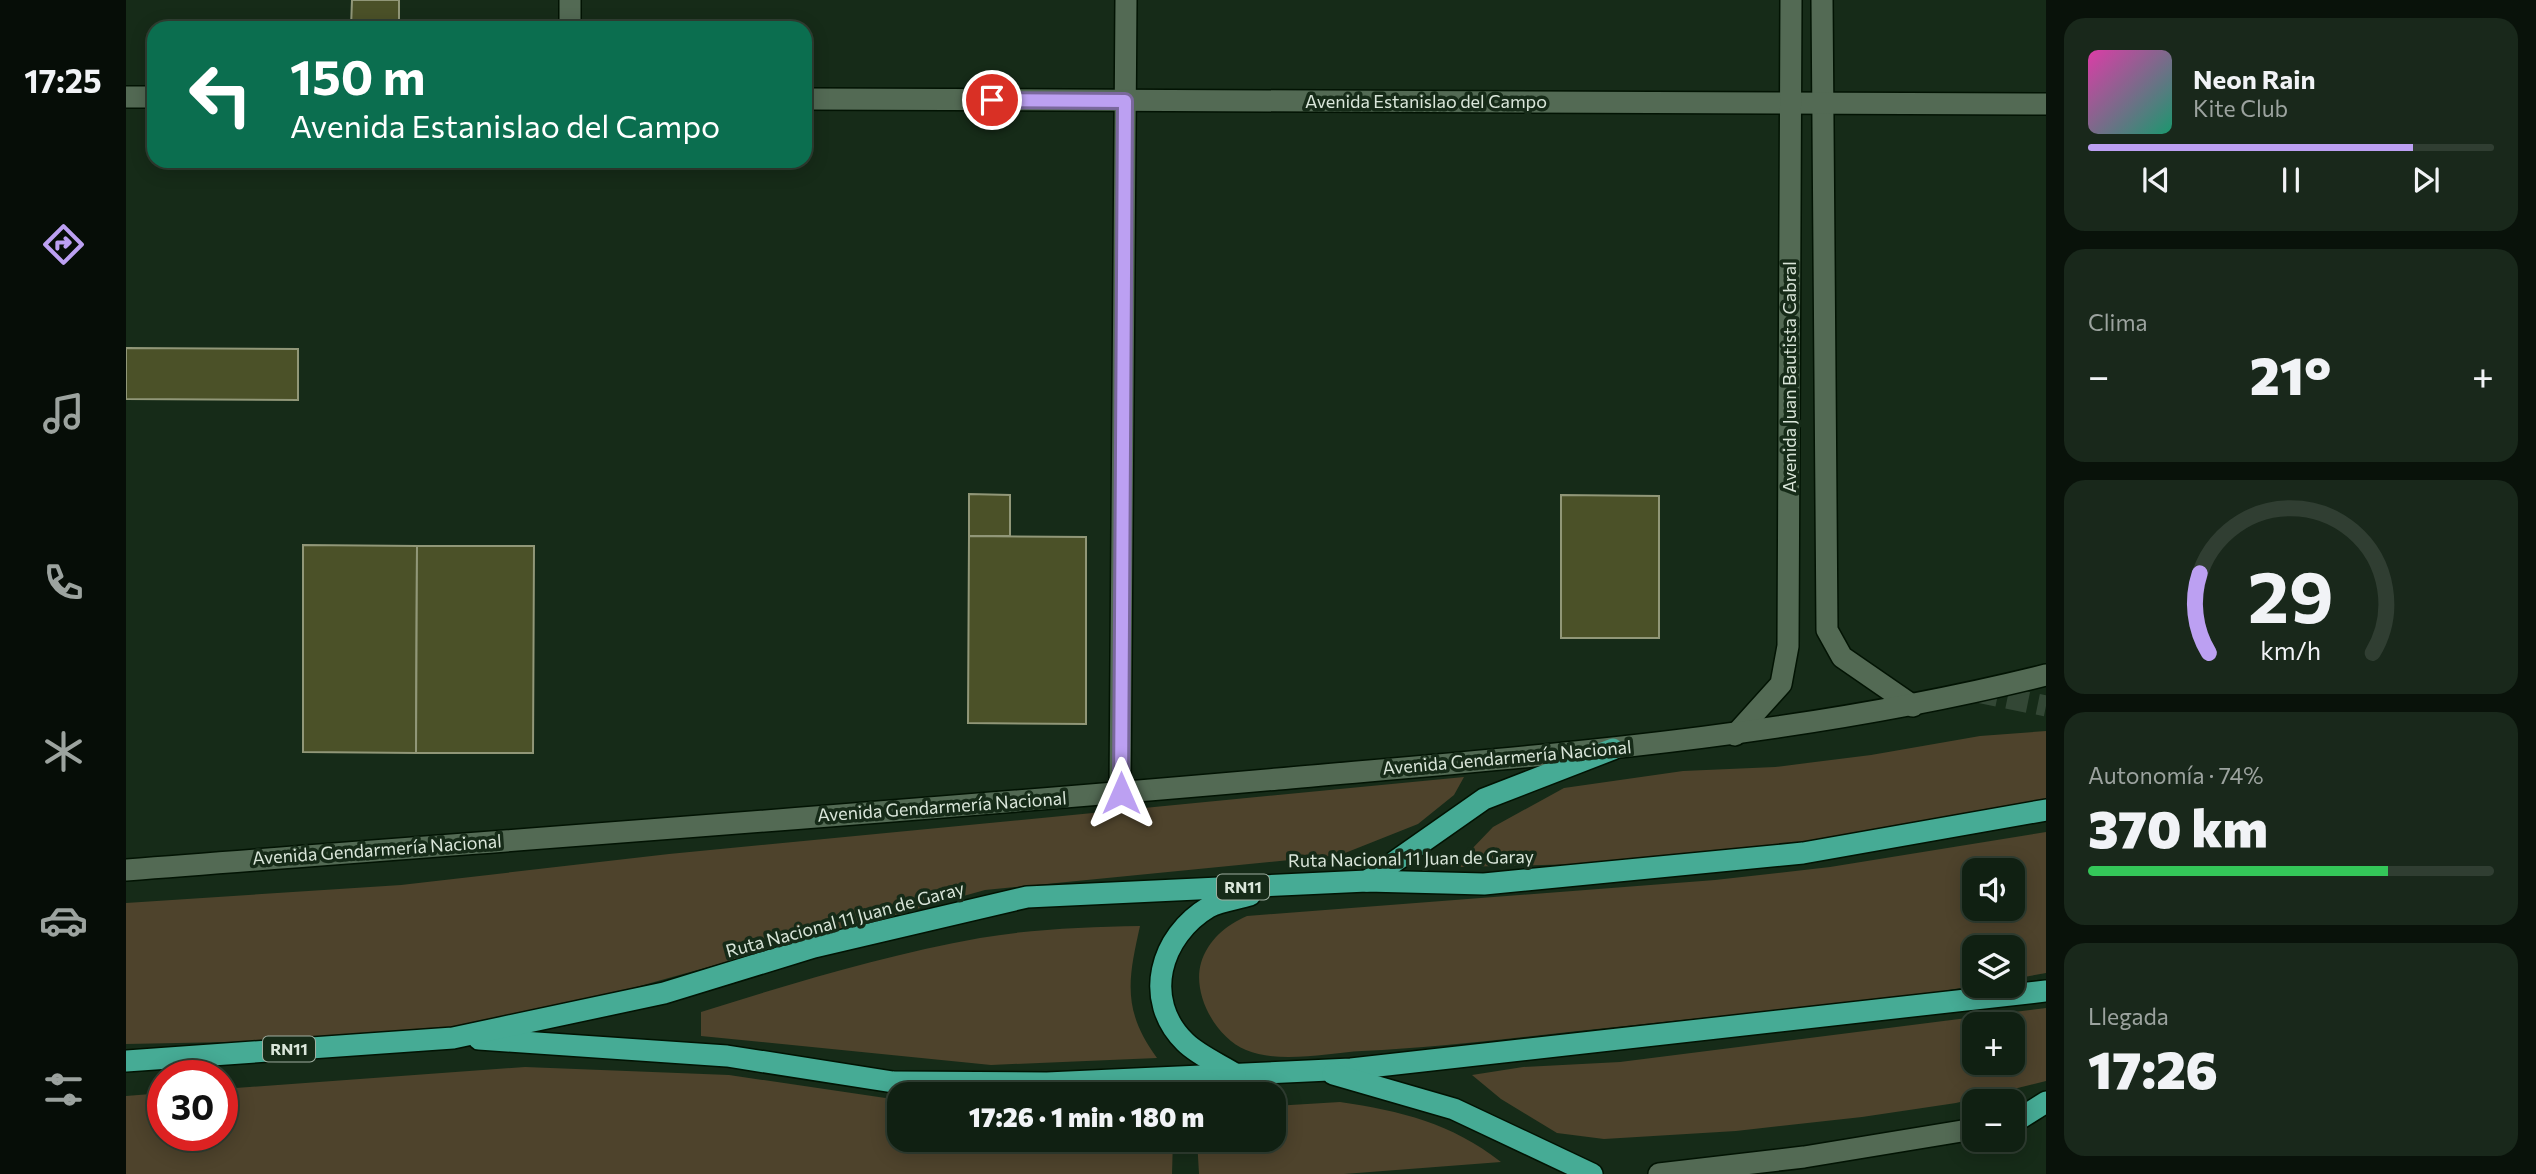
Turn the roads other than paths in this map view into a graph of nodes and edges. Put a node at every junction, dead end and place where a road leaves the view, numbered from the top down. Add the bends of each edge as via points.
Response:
1 (570, 0) edge
2 (1126, 0) edge
3 (1791, 0) edge
4 (1822, 0) edge
5 (570, 21) edge
6 (126, 97) edge
7 (147, 97) edge
8 (812, 99) edge
9 (1125, 101) junction
10 (1791, 103) junction
11 (1822, 103) junction
12 (2046, 104) edge
13 (2046, 675) edge
14 (1913, 706) junction
15 (1735, 735) junction
16 (1613, 749) junction
17 (1121, 793) junction
18 (2046, 810) edge
19 (126, 870) edge
20 (1367, 881) junction
21 (1286, 885) junction
22 (2046, 991) edge
23 (453, 1038) junction
24 (126, 1061) edge
25 (1318, 1070) junction
26 (1235, 1074) junction
27 (2046, 1102) edge
28 (2025, 1115) edge
29 (2046, 1117) edge
30 (2025, 1121) edge
31 (1962, 1132) edge
32 (1805, 1165) edge
33 (1592, 1174) edge
34 (1659, 1174) edge

1 - 5 main road
2 - 9 main road
3 - 10 main road, Avenida Juan Bautista Cabral
4 - 11 main road, Avenida Juan Bautista Cabral
6 - 7 main road
8 - 9 main road, Avenida Estanislao del Campo
9 - 10 main road, Avenida Estanislao del Campo
9 - 17 main road
10 - 11 main road, Avenida Estanislao del Campo
10 - 15 main road, Avenida Juan Bautista Cabral via 1788,646 1781,684
11 - 12 main road, Avenida Estanislao del Campo
11 - 14 main road, Avenida Juan Bautista Cabral via 1827,630 1842,657
13 - 14 main road, Avenida Gendarmería Nacional
14 - 15 main road, Avenida Gendarmería Nacional
15 - 16 main road, Avenida Gendarmería Nacional
16 - 17 main road, Avenida Gendarmería Nacional
16 - 20 highway via 1484,799
17 - 19 main road, Avenida Gendarmería Nacional
18 - 20 highway, Ruta Nacional 11 Juan de Garay / RN11 via 1737,860 1484,884
20 - 21 highway, Ruta Nacional 11 Juan de Garay / RN11
21 - 23 highway, Ruta Nacional 11 Juan de Garay / RN11 via 1027,897 814,947 664,993
21 - 26 highway via 1210,906 1182,927 1166,952 1159,994 1169,1023 1186,1044
22 - 25 highway, Ruta Nacional 11 Juan de Garay / RN11
23 - 24 highway, Ruta Nacional 11 Juan de Garay / RN11
23 - 26 highway, Ruta Nacional 11 Juan de Garay / RN11 via 726,1056 893,1082 1047,1083
25 - 26 highway, Ruta Nacional 11 Juan de Garay / RN11
25 - 33 highway via 1454,1109
27 - 28 highway
29 - 30 main road
31 - 32 main road
32 - 34 main road

